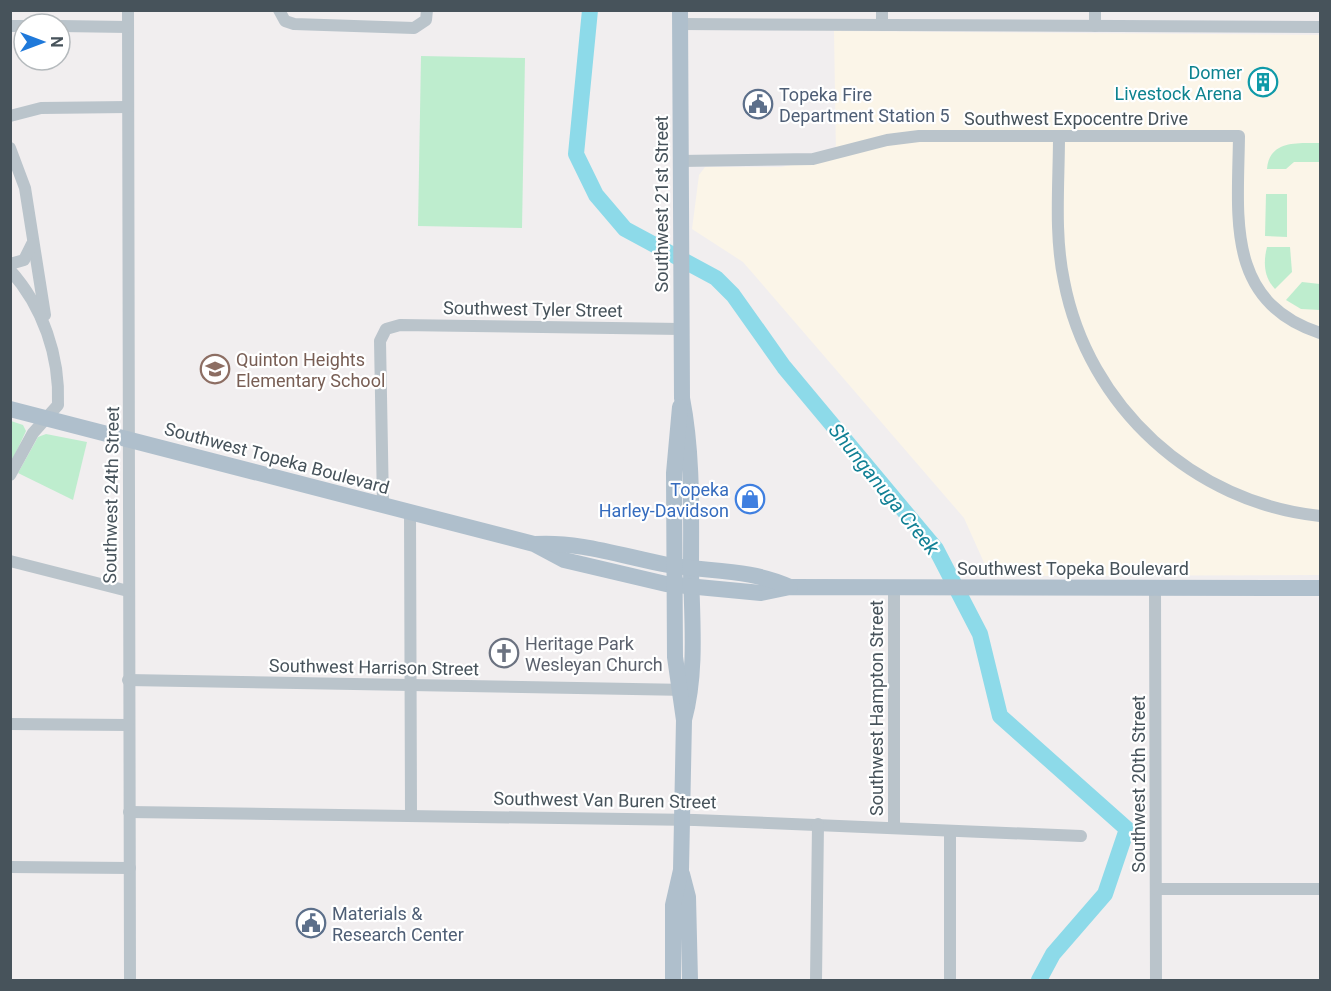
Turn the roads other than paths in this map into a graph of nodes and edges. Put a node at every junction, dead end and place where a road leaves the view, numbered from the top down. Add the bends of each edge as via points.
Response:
1 (128, 10) edge
2 (279, 10) edge
3 (426, 10) edge
4 (882, 10) edge
5 (1095, 10) edge
6 (680, 17) edge
7 (882, 25) junction
8 (72, 26) edge
9 (1095, 26) junction
10 (128, 27) junction
11 (1320, 27) edge
12 (128, 107) junction
13 (10, 116) edge
14 (1059, 136) junction
15 (10, 148) edge
16 (680, 161) junction
17 (33, 239) junction
18 (10, 264) edge
19 (10, 270) edge
20 (681, 329) junction
21 (48, 331) junction
22 (1320, 333) edge
23 (10, 409) edge
24 (48, 418) junction
25 (129, 440) junction
26 (10, 475) edge
27 (383, 506) junction
28 (410, 512) junction
29 (1320, 516) edge
30 (534, 544) junction
31 (10, 561) edge
32 (683, 567) junction
33 (675, 585) junction
34 (692, 586) junction
35 (790, 586) junction
36 (1155, 587) junction
37 (894, 588) junction
38 (1320, 588) edge
39 (128, 591) junction
40 (128, 680) junction
41 (411, 685) junction
42 (685, 690) junction
43 (10, 724) edge
44 (128, 725) junction
45 (129, 812) junction
46 (411, 814) junction
47 (681, 819) junction
48 (818, 824) junction
49 (894, 828) junction
50 (950, 831) junction
51 (1081, 837) dead end
52 (10, 867) edge
53 (130, 868) junction
54 (681, 870) junction
55 (1156, 889) junction
56 (1320, 889) edge
57 (130, 981) edge
58 (673, 981) edge
59 (690, 981) edge
60 (816, 981) edge
61 (950, 981) edge
62 (1156, 981) edge

1 - 10 street, Southwest 24th Street
2 - 3 street via 288,22 414,28 423,24
4 - 7 street
5 - 9 street
6 - 7 street
6 - 16 main road, Southwest 21st Street
7 - 9 street
8 - 10 street
9 - 11 street
10 - 12 street, Southwest 24th Street
12 - 13 street via 41,108
12 - 25 street, Southwest 24th Street
14 - 16 street, Southwest Expocentre Drive via 920,136 887,140 813,159
14 - 22 street, Southwest Expocentre Drive via 1239,136 1239,238 1248,272 1274,307
14 - 29 street via 1059,236 1064,281 1081,339 1110,392 1150,438 1198,475 1252,501
15 - 17 street via 25,188
16 - 20 main road, Southwest 21st Street
17 - 18 street via 28,255
17 - 21 street
19 - 21 street via 32,298
20 - 27 street, Southwest Tyler Street via 400,325 386,329 380,341
20 - 32 main road, Southwest 21st Street via 682,398 676,422
21 - 24 street via 59,393 58,405
23 - 24 main road, Southwest Topeka Boulevard
24 - 25 main road, Southwest Topeka Boulevard
24 - 26 street via 33,433
25 - 27 main road, Southwest Topeka Boulevard
25 - 39 street, Southwest 24th Street
27 - 28 main road, Southwest Topeka Boulevard
28 - 30 main road, Southwest Topeka Boulevard
28 - 41 street
30 - 32 main road, Southwest Topeka Boulevard via 556,543
30 - 33 main road, Southwest Topeka Boulevard via 564,560
31 - 39 street
32 - 33 main road, Southwest 21st Street
32 - 34 main road, Southwest 21st Street
32 - 35 main road, Southwest Topeka Boulevard via 766,576
33 - 34 main road, Southwest Topeka Boulevard
33 - 42 main road, Southwest 21st Street
34 - 35 main road, Southwest Topeka Boulevard via 761,593
34 - 42 main road, Southwest 21st Street
35 - 37 main road, Southwest Topeka Boulevard
36 - 37 main road, Southwest Topeka Boulevard
36 - 38 main road, Southwest Topeka Boulevard
36 - 55 street, Southwest 20th Street
37 - 49 street, Southwest Hampton Street
39 - 40 street, Southwest 24th Street
40 - 41 street, Southwest Harrison Street
40 - 44 street, Southwest 24th Street
41 - 42 street, Southwest Harrison Street
41 - 46 street
42 - 47 main road, Southwest 21st Street
43 - 44 street
44 - 45 street, Southwest 24th Street
45 - 46 street, Southwest Van Buren Street
45 - 53 street, Southwest 24th Street
46 - 47 street, Southwest Van Buren Street
47 - 48 street, Southwest Van Buren Street
47 - 54 main road, Southwest 21st Street
48 - 49 street, Southwest Van Buren Street
48 - 60 street
49 - 50 street, Southwest Van Buren Street
50 - 51 street, Southwest Van Buren Street
50 - 61 street
52 - 53 street
53 - 57 street, Southwest 24th Street
54 - 58 main road, Southwest 21st Street via 673,905
54 - 59 main road, Southwest 21st Street via 688,897
55 - 56 street
55 - 62 street, Southwest 20th Street

